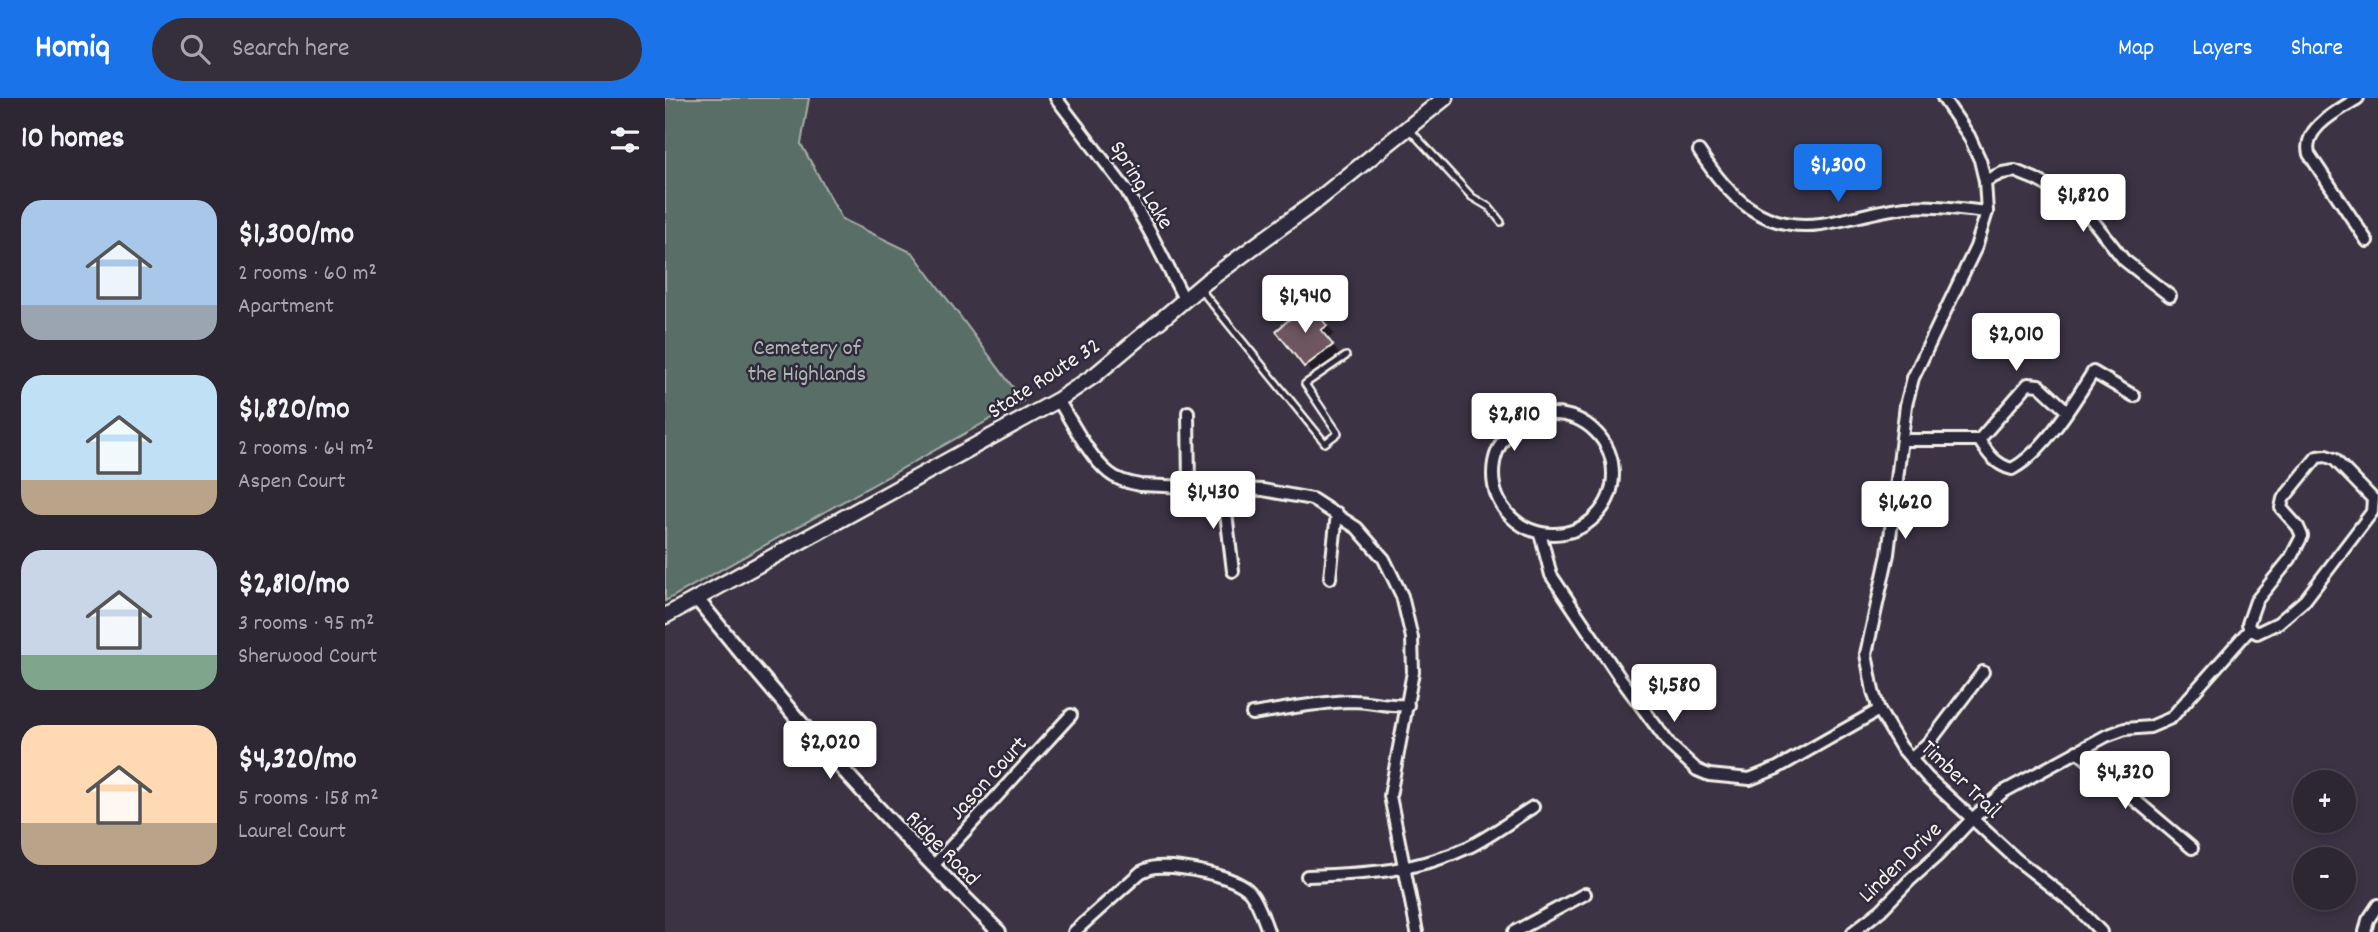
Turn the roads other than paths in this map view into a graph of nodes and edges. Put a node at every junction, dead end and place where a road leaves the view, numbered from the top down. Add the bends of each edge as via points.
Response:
1 (1056, 98) edge
2 (1445, 98) edge
3 (1943, 98) edge
4 (2358, 98) edge
5 (1408, 127) junction
6 (1699, 151) dead end
7 (1985, 181) junction
8 (1987, 212) junction
9 (1501, 222) dead end
10 (2367, 241) dead end
11 (1199, 288) junction
12 (2170, 296) dead end
13 (1184, 299) junction
14 (1346, 356) dead end
15 (2134, 396) dead end
16 (1058, 400) junction
17 (2067, 411) junction
18 (1188, 412) dead end
19 (1903, 440) junction
20 (1979, 440) junction
21 (1189, 486) junction
22 (1223, 488) junction
23 (1336, 513) junction
24 (1540, 533) junction
25 (1233, 571) dead end
26 (1330, 578) dead end
27 (697, 599) junction
28 (665, 616) edge
29 (2250, 629) junction
30 (1983, 672) dead end
31 (1408, 705) junction
32 (1879, 709) junction
33 (1252, 714) dead end
34 (1071, 715) dead end
35 (2077, 751) junction
36 (1910, 759) junction
37 (1533, 807) dead end
38 (1972, 819) junction
39 (2192, 848) dead end
40 (933, 866) junction
41 (1404, 869) junction
42 (1307, 876) dead end
43 (1585, 894) dead end
44 (2378, 905) edge
45 (1865, 923) junction
46 (1268, 931) edge
47 (999, 932) edge
48 (1074, 932) edge
49 (1417, 932) edge
50 (1514, 932) edge
51 (1853, 932) edge
52 (1874, 932) edge
53 (2101, 932) edge
54 (2365, 932) edge

1 - 13 street, Spring Lake via 1127,191
2 - 5 main road, State Route 32
3 - 7 street, Timber Trail via 1969,136
4 - 10 street via 2320,123 2307,147
5 - 9 lane
5 - 11 main road, State Route 32
6 - 8 street via 1736,200 1758,214 1786,222 1818,224 1904,207
7 - 8 street, Timber Trail
7 - 12 street via 2015,172 2078,202 2123,260
8 - 19 street, Timber Trail via 1976,247 1913,377
11 - 13 main road, State Route 32
11 - 14 lane via 1325,443 1338,433 1305,384
13 - 16 main road, State Route 32 via 1095,375
15 - 17 street via 2093,372
16 - 21 street via 1109,474 1140,485
16 - 27 main road, State Route 32
17 - 20 street via 2039,385 2028,384
17 - 20 street via 2022,464 2012,469 1989,456
18 - 21 street
19 - 20 street
19 - 32 street, Timber Trail via 1888,554 1866,654
21 - 22 street
22 - 23 street via 1302,496
22 - 25 street
23 - 26 street
23 - 31 street via 1357,528 1384,559 1402,596 1412,638
24 - 24 street via 1521,526 1495,494 1495,453 1505,435 1521,422 1540,414 1560,413 1579,418 1607,446 1613,484 1595,518 1579,529
24 - 32 street via 1551,575 1670,745 1697,770 1750,779
27 - 28 main road, State Route 32
27 - 40 street, Ridge Road via 829,755
29 - 29 street via 2257,633 2278,624 2305,600 2372,512 2373,499 2334,459 2318,457 2283,499 2281,508 2302,536 2256,601
29 - 35 street, Linden Drive via 2171,718 2150,727 2125,729
30 - 36 street via 1932,739
31 - 33 street via 1355,701
31 - 41 street via 1390,796
32 - 36 street, Timber Trail
34 - 40 street, Jason Court
35 - 38 street, Linden Drive via 2003,792
35 - 39 street
36 - 38 street, Timber Trail
37 - 41 street via 1471,846
38 - 45 street, Linden Drive
38 - 53 street, Timber Trail
40 - 47 street, Ridge Road
41 - 42 street
41 - 49 street
43 - 50 street
44 - 54 street
45 - 51 street, Linden Drive
45 - 52 street
46 - 48 street via 1257,902 1239,883 1154,866 1141,872

